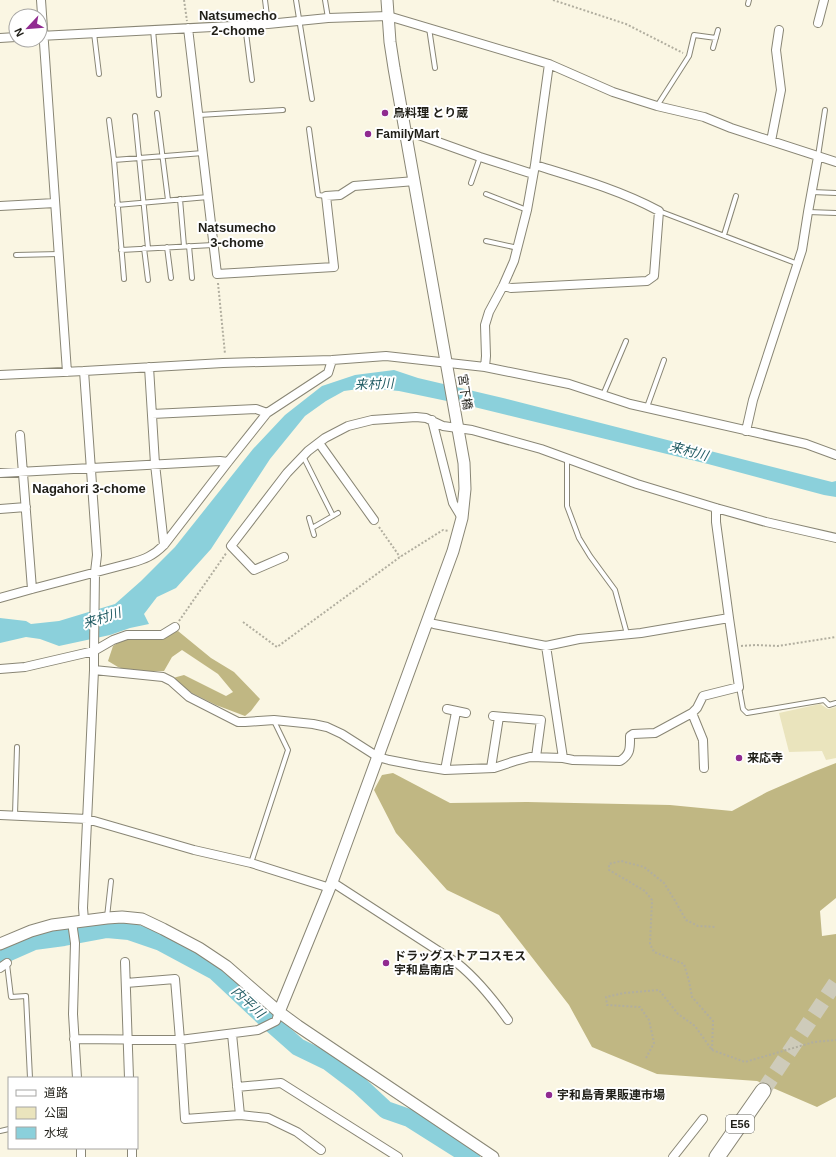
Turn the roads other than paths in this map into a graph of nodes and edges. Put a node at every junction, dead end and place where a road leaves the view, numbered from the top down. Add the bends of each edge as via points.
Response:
1 (265, 0) edge
2 (296, 0) edge
3 (325, 0) edge
4 (387, 0) edge
5 (824, 0) edge
6 (388, 16) junction
7 (328, 18) junction
8 (299, 21) junction
9 (818, 23) dead end
10 (268, 24) junction
11 (245, 25) junction
12 (188, 28) junction
13 (429, 28) junction
14 (153, 30) junction
15 (718, 30) dead end
16 (779, 30) dead end
17 (94, 33) junction
18 (48, 36) edge
19 (716, 38) junction
20 (43, 48) edge
21 (713, 48) dead end
22 (550, 64) junction
23 (435, 68) dead end
24 (99, 74) dead end
25 (252, 80) dead end
26 (159, 95) dead end
27 (312, 99) dead end
28 (657, 106) junction
29 (283, 110) dead end
30 (825, 110) dead end
31 (157, 113) dead end
32 (199, 115) junction
33 (135, 116) dead end
34 (109, 120) dead end
35 (309, 130) dead end
36 (406, 133) junction
37 (771, 141) junction
38 (203, 153) junction
39 (162, 157) junction
40 (480, 157) junction
41 (818, 157) junction
42 (139, 158) junction
43 (114, 160) junction
44 (836, 162) edge
45 (535, 165) junction
46 (533, 174) junction
47 (415, 181) junction
48 (471, 182) dead end
49 (811, 192) junction
50 (836, 193) edge
51 (486, 194) dead end
52 (208, 196) junction
53 (326, 196) junction
54 (736, 196) dead end
55 (180, 199) junction
56 (168, 200) junction
57 (56, 203) junction
58 (143, 203) junction
59 (117, 205) junction
60 (0, 206) edge
61 (527, 210) junction
62 (659, 210) junction
63 (808, 212) junction
64 (836, 213) edge
65 (724, 235) junction
66 (486, 240) dead end
67 (213, 245) junction
68 (184, 246) junction
69 (189, 246) junction
70 (167, 247) junction
71 (146, 248) junction
72 (518, 248) junction
73 (121, 250) junction
74 (58, 254) junction
75 (16, 255) dead end
76 (798, 264) junction
77 (171, 278) dead end
78 (192, 278) dead end
79 (124, 279) dead end
80 (148, 280) dead end
81 (503, 286) junction
82 (626, 341) dead end
83 (332, 360) junction
84 (664, 360) dead end
85 (447, 365) junction
86 (149, 367) junction
87 (485, 367) junction
88 (84, 371) junction
89 (67, 372) junction
90 (0, 375) edge
91 (603, 395) junction
92 (647, 407) junction
93 (267, 413) junction
94 (152, 414) junction
95 (432, 420) junction
96 (457, 424) junction
97 (746, 430) junction
98 (20, 435) dead end
99 (319, 443) junction
100 (836, 455) edge
101 (303, 456) junction
102 (567, 457) junction
103 (228, 462) junction
104 (155, 464) junction
105 (91, 468) junction
106 (24, 472) junction
107 (0, 473) edge
108 (26, 507) junction
109 (716, 508) junction
110 (0, 509) edge
111 (338, 513) dead end
112 (333, 516) junction
113 (309, 518) dead end
114 (462, 518) junction
115 (374, 520) road end
116 (312, 528) junction
117 (314, 535) dead end
118 (836, 538) edge
119 (164, 545) junction
120 (284, 557) dead end
121 (96, 575) junction
122 (32, 589) junction
123 (0, 598) edge
124 (729, 618) junction
125 (427, 622) junction
126 (175, 627) road end
127 (627, 634) junction
128 (546, 646) junction
129 (94, 650) junction
130 (0, 669) edge
131 (94, 670) junction
132 (739, 687) junction
133 (836, 703) edge
134 (447, 709) dead end
135 (456, 712) junction
136 (466, 713) dead end
137 (692, 714) junction
138 (274, 720) junction
139 (18, 747) dead end
140 (378, 757) junction
141 (536, 757) junction
142 (563, 758) junction
143 (491, 768) junction
144 (704, 768) dead end
145 (445, 770) junction
146 (0, 815) edge
147 (14, 815) junction
148 (88, 819) junction
149 (251, 863) junction
150 (111, 882) dead end
151 (331, 885) junction
152 (107, 918) junction
153 (84, 920) junction
154 (73, 925) junction
155 (0, 944) edge
156 (126, 962) dead end
157 (4, 966) edge
158 (126, 983) junction
159 (278, 1016) junction
160 (508, 1020) dead end
161 (232, 1034) junction
162 (74, 1039) junction
163 (127, 1040) junction
164 (180, 1040) junction
165 (30, 1077) edge
166 (77, 1077) edge
167 (129, 1077) edge
168 (237, 1087) junction
169 (763, 1091) tunnel mouth
170 (240, 1115) junction
171 (703, 1119) dead end
172 (321, 1150) dead end
173 (398, 1157) edge
174 (493, 1157) edge
175 (673, 1157) edge
176 (717, 1157) edge

1 - 10 lane
2 - 8 lane
3 - 7 lane
4 - 6 street, 宮下橋
5 - 9 street
6 - 7 street
6 - 13 street
6 - 36 street, 宮下橋
7 - 8 street
8 - 10 street
8 - 27 lane
10 - 11 street
11 - 12 street
11 - 25 lane
12 - 14 street
12 - 32 street
13 - 22 street
13 - 23 lane
14 - 17 street
14 - 26 lane
15 - 19 lane
16 - 37 street via 776,50 781,90
17 - 18 street
17 - 24 lane
19 - 21 lane
19 - 28 lane via 694,36 689,56
20 - 57 street
22 - 28 street via 613,92
22 - 45 street
28 - 37 street via 704,117
29 - 32 lane
30 - 41 lane
31 - 39 lane
32 - 38 street
33 - 42 lane
34 - 43 lane
35 - 53 lane via 318,195
36 - 40 street via 413,133
36 - 47 street, 宮下橋
37 - 41 street
38 - 39 lane
38 - 52 street
39 - 42 lane
39 - 56 lane
40 - 46 street
40 - 48 lane
41 - 44 street
41 - 49 street
42 - 43 lane
42 - 58 lane
43 - 59 lane
45 - 46 street
45 - 62 street via 644,202
46 - 61 street
47 - 53 street via 354,186 340,195
47 - 85 street, 宮下橋
49 - 50 lane
49 - 63 street
51 - 61 lane
52 - 55 lane
52 - 67 street
53 - 67 street via 334,267 217,274
54 - 65 lane
55 - 56 lane
55 - 68 lane
56 - 58 lane
57 - 60 street
57 - 74 street
58 - 59 lane
58 - 71 lane
59 - 73 lane
61 - 72 street
62 - 65 lane
62 - 81 street via 654,276 647,281 511,288
63 - 64 lane
63 - 76 street
65 - 76 lane
66 - 72 lane
67 - 69 lane
68 - 69 lane
68 - 70 lane
69 - 78 lane
70 - 71 lane
70 - 77 lane
71 - 73 lane
71 - 80 lane
72 - 81 street
73 - 79 lane
74 - 75 lane
74 - 89 street
76 - 97 street via 752,400
81 - 87 street via 485,325
82 - 91 lane
83 - 85 street via 386,356
83 - 86 street via 226,362
83 - 93 street via 328,373
84 - 92 lane
85 - 87 street
85 - 96 street, 宮下橋
86 - 88 street
86 - 94 street
87 - 91 street via 569,384
88 - 89 street
88 - 105 street
89 - 90 street
91 - 92 street
92 - 97 street
93 - 94 street via 256,409
93 - 103 street
94 - 104 street
95 - 96 street via 443,426
95 - 99 street via 416,417 372,420 348,426
95 - 114 street via 453,503
96 - 102 street
96 - 114 street, 宮下橋 via 464,463
97 - 100 street via 806,444
98 - 106 street
99 - 101 street
99 - 115 street
101 - 112 lane
101 - 120 street via 231,546 254,570
102 - 109 street via 637,484
102 - 127 lane via 567,506 579,538 615,590
103 - 104 street
103 - 119 street
104 - 105 street
104 - 119 street
105 - 106 street
105 - 121 street
106 - 107 street
106 - 108 street
108 - 110 street
108 - 122 street
109 - 118 street
109 - 124 street
111 - 112 lane
112 - 116 lane
113 - 116 lane
114 - 125 street, 宮下橋
116 - 117 lane
119 - 121 street via 145,559
121 - 122 street
121 - 129 street
122 - 123 street
124 - 127 street
124 - 132 street
125 - 128 street
125 - 140 street, 宮下橋
126 - 129 street via 162,635 127,635
127 - 128 street via 579,639
128 - 142 street
129 - 130 street via 25,667
129 - 131 street
131 - 138 street via 163,677 189,697 238,722
131 - 148 street
132 - 133 lane via 743,709 747,713 824,700 829,705
132 - 137 street via 703,696
134 - 135 street
135 - 136 street
135 - 145 street
137 - 142 street via 655,733 630,736 629,751 626,758 620,762
137 - 144 street via 703,740
138 - 140 street via 327,727
138 - 149 lane via 288,750
139 - 147 lane
140 - 145 street
140 - 151 street, 宮下橋
141 - 142 street
141 - 143 street
141 - 143 street via 541,720 496,717
143 - 145 street
146 - 147 street
147 - 148 street
148 - 149 street via 194,850
148 - 153 street via 82,910
149 - 151 street
150 - 152 lane
151 - 159 street, 宮下橋
151 - 160 street via 457,962 471,974
152 - 153 street
152 - 159 street via 142,920 163,928 199,948 226,966
153 - 154 street
154 - 155 street via 52,925
154 - 162 street
156 - 158 street
157 - 165 lane via 11,997 26,996
158 - 163 street
158 - 164 street via 175,979
159 - 161 street via 258,1030
159 - 174 street
161 - 164 street
161 - 168 street
162 - 163 street
162 - 166 street
163 - 164 street
163 - 167 street
164 - 170 street via 185,1119
168 - 170 street
168 - 173 street via 281,1083
169 - 176 highway, E56
170 - 172 street via 268,1118 297,1132
171 - 175 street

